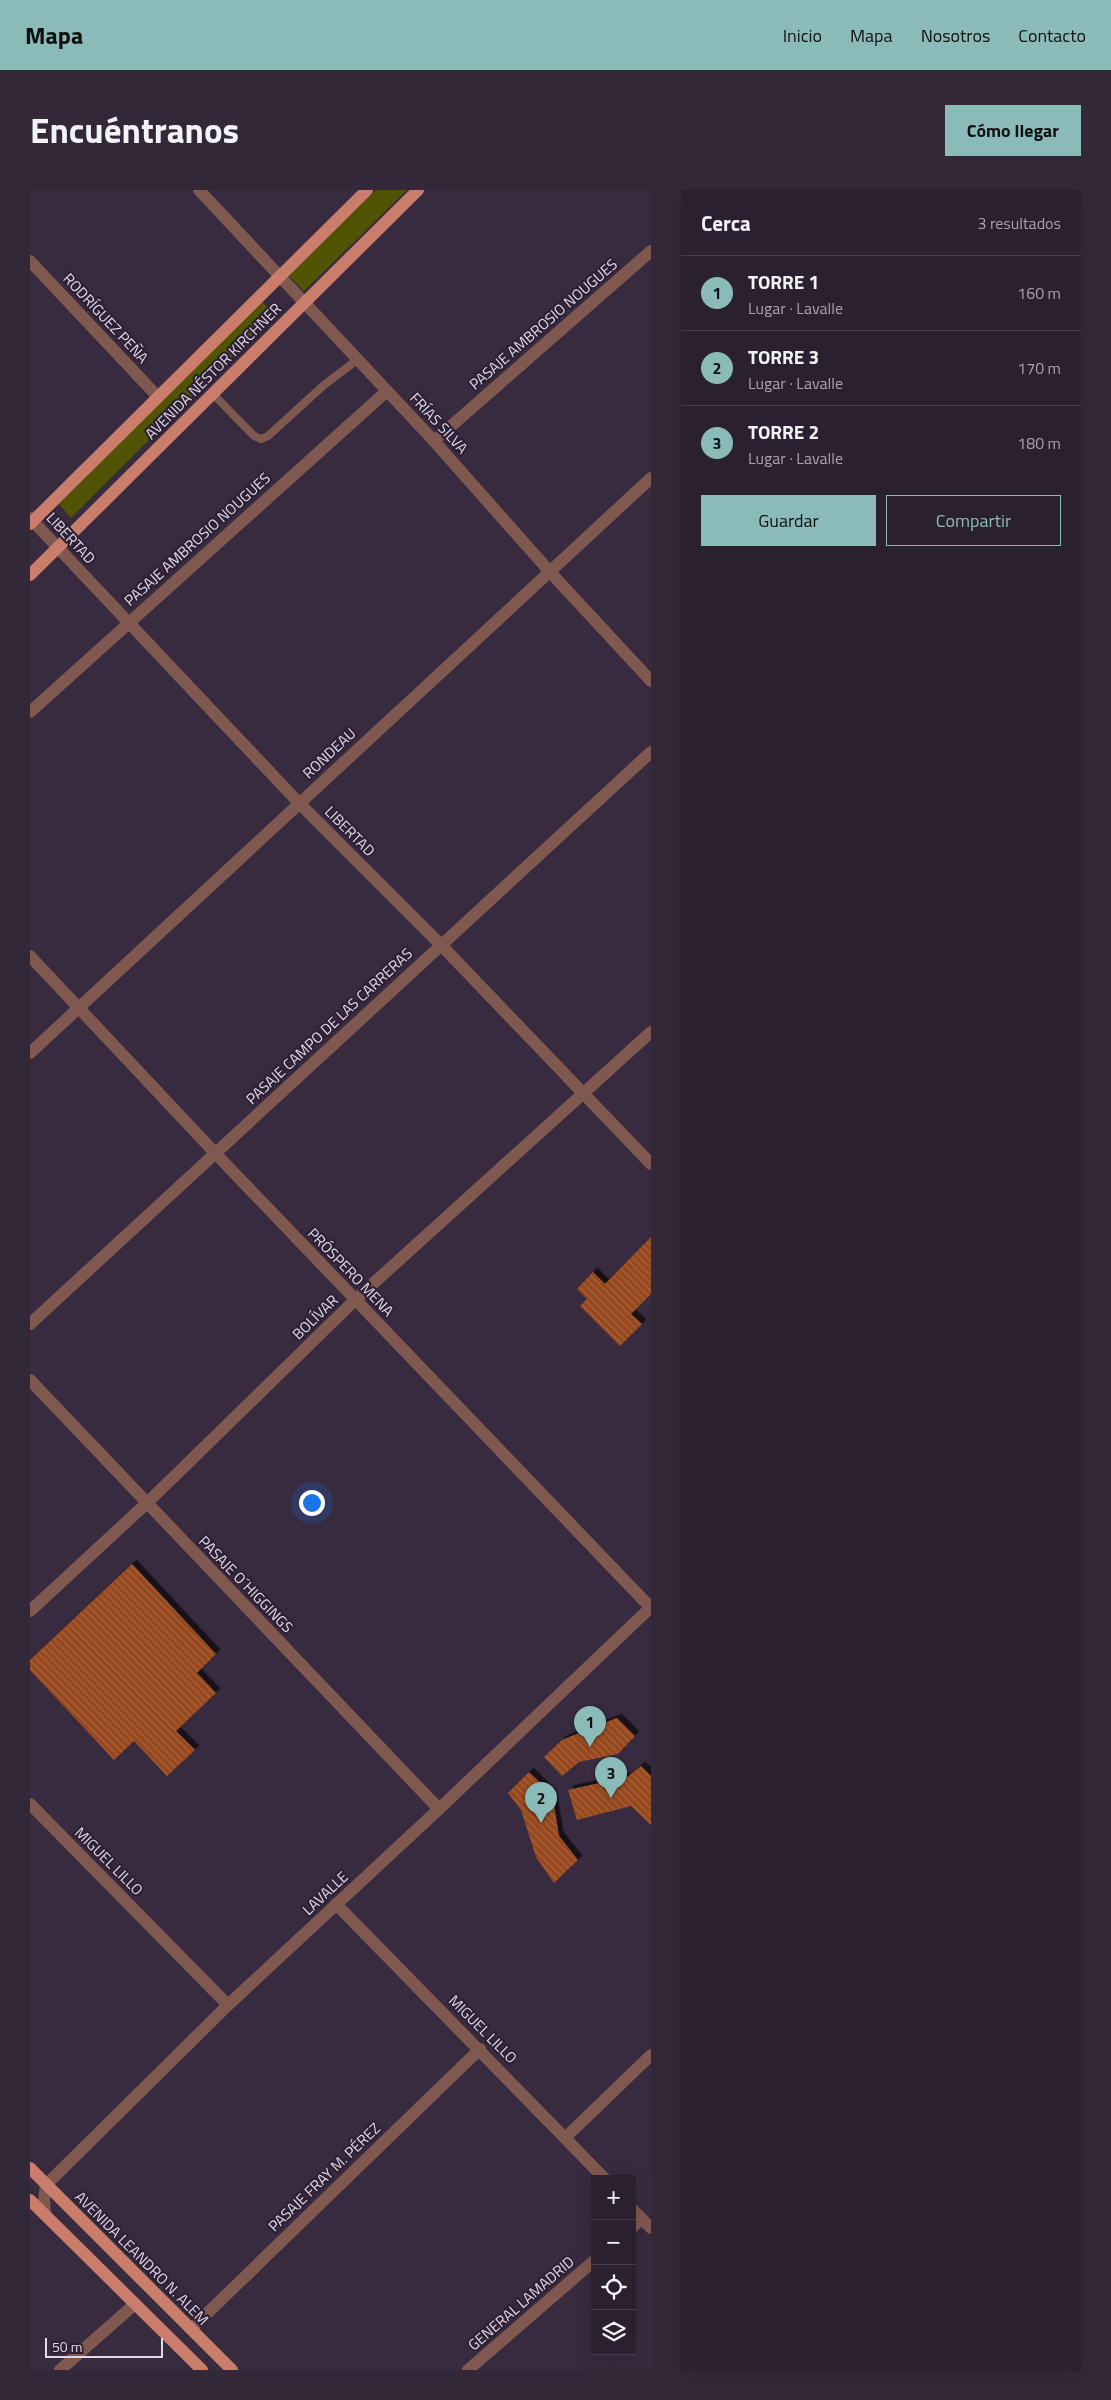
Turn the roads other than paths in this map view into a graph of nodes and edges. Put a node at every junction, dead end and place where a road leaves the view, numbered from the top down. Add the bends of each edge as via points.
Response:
1 (199, 190) edge
2 (367, 190) edge
3 (418, 190) edge
4 (651, 251) edge
5 (30, 260) edge
6 (280, 276) junction
7 (305, 303) junction
8 (358, 360) junction
9 (387, 391) junction
10 (213, 394) junction
11 (158, 397) junction
12 (434, 441) junction
13 (651, 478) edge
14 (31, 521) edge
15 (58, 547) junction
16 (550, 572) junction
17 (30, 575) edge
18 (128, 623) junction
19 (651, 682) edge
20 (30, 712) edge
21 (651, 752) edge
22 (299, 803) junction
23 (441, 945) junction
24 (30, 956) edge
25 (79, 1009) junction
26 (651, 1032) edge
27 (30, 1053) edge
28 (584, 1093) junction
29 (216, 1154) junction
30 (651, 1164) edge
31 (355, 1300) junction
32 (30, 1324) edge
33 (30, 1380) edge
34 (147, 1503) junction
35 (651, 1607) edge
36 (30, 1611) edge
37 (30, 1804) edge
38 (439, 1809) junction
39 (336, 1904) junction
40 (228, 2006) junction
41 (480, 2049) junction
42 (651, 2055) edge
43 (566, 2137) junction
44 (30, 2168) edge
45 (601, 2175) edge
46 (46, 2185) junction
47 (30, 2200) edge
48 (45, 2215) junction
49 (637, 2223) edge
50 (651, 2228) edge
51 (591, 2263) edge
52 (135, 2304) junction
53 (191, 2329) junction
54 (60, 2370) edge
55 (202, 2370) edge
56 (232, 2370) edge
57 (468, 2370) edge

1 - 6 street, FRÍAS SILVA
2 - 6 main road, AVENIDA NÉSTOR KIRCHNER
3 - 7 main road, AVENIDA NÉSTOR KIRCHNER
4 - 12 street, PASAJE AMBROSIO NOUGUES
5 - 11 street, RODRÍGUEZ PEÑA
6 - 7 street, FRÍAS SILVA
6 - 11 main road, AVENIDA NÉSTOR KIRCHNER
7 - 8 street, FRÍAS SILVA
7 - 10 main road, AVENIDA NÉSTOR KIRCHNER
8 - 9 street, FRÍAS SILVA
8 - 10 lane via 261,439 254,436
9 - 12 street, FRÍAS SILVA
9 - 18 street, PASAJE AMBROSIO NOUGUES
10 - 15 main road, AVENIDA NÉSTOR KIRCHNER
11 - 14 main road, AVENIDA NÉSTOR KIRCHNER
12 - 16 street, FRÍAS SILVA
13 - 16 street, RONDEAU
14 - 15 street, LIBERTAD
15 - 17 main road, AVENIDA NÉSTOR KIRCHNER
15 - 18 street, LIBERTAD
16 - 19 street, FRÍAS SILVA
16 - 22 street, RONDEAU
18 - 20 street, PASAJE AMBROSIO NOUGUES
18 - 22 street, LIBERTAD
21 - 23 street, PASAJE CAMPO DE LAS CARRERAS
22 - 23 street, LIBERTAD
22 - 25 street, RONDEAU
23 - 28 street, LIBERTAD
23 - 29 street, PASAJE CAMPO DE LAS CARRERAS
24 - 25 street, PRÓSPERO MENA
25 - 27 street, RONDEAU
25 - 29 street, PRÓSPERO MENA
26 - 28 street, BOLÍVAR
28 - 30 street, LIBERTAD
28 - 31 street, BOLÍVAR
29 - 31 street, PRÓSPERO MENA
29 - 32 street, PASAJE CAMPO DE LAS CARRERAS
31 - 34 street, BOLÍVAR
31 - 35 street, PRÓSPERO MENA
33 - 34 street, PASAJE O´HIGGINGS
34 - 36 street, BOLÍVAR
34 - 38 street, PASAJE O´HIGGINGS
35 - 38 street, LAVALLE
37 - 40 street, MIGUEL LILLO
38 - 39 street, LAVALLE
39 - 40 street, LAVALLE
39 - 41 street, MIGUEL LILLO
40 - 46 street, LAVALLE
41 - 43 street, MIGUEL LILLO
41 - 53 street, PASAJE FRAY M. PÉREZ
42 - 43 street
43 - 45 street, MIGUEL LILLO
44 - 46 main road, AVENIDA LEANDRO N. ALEM
46 - 48 street
46 - 53 main road, AVENIDA LEANDRO N. ALEM
47 - 48 main road
48 - 52 main road
49 - 50 street
51 - 57 street, GENERAL LAMADRID
52 - 54 street
52 - 55 main road
53 - 56 main road, AVENIDA LEANDRO N. ALEM

